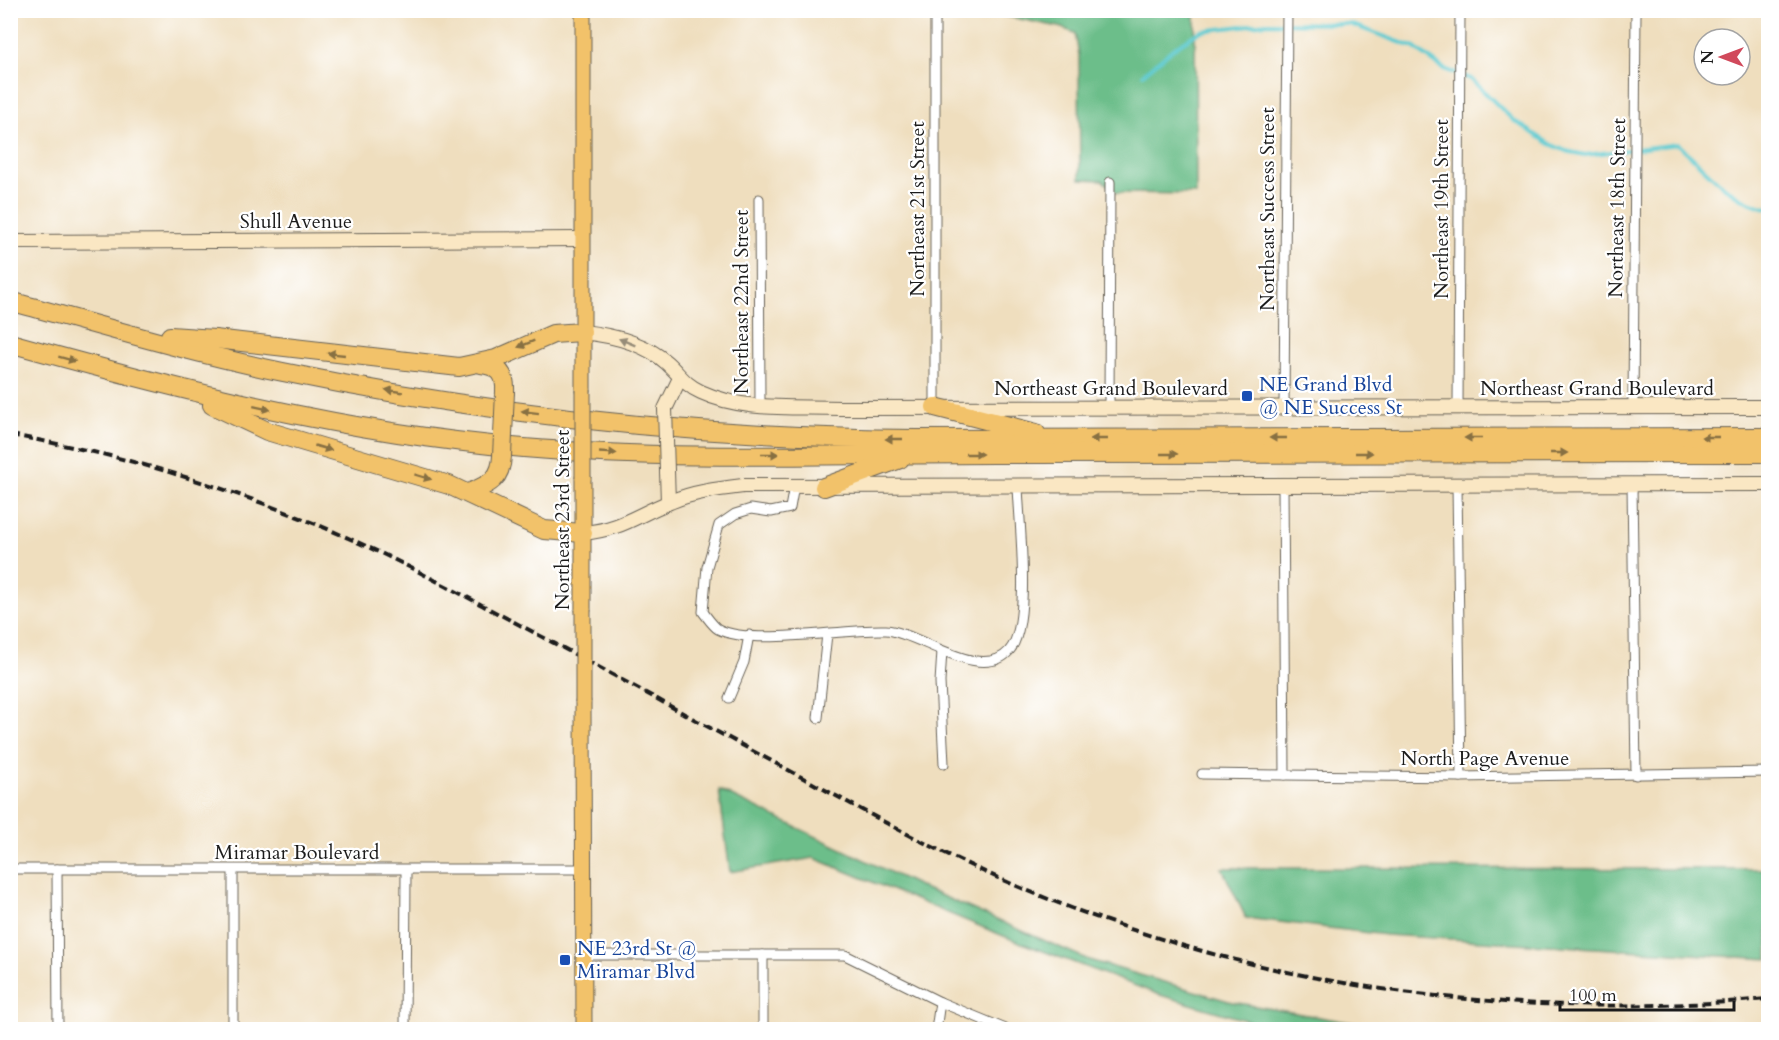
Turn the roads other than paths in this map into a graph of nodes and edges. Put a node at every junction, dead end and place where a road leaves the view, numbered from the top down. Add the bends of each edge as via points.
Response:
1 (584, 10) edge
2 (935, 10) edge
3 (1287, 10) edge
4 (1460, 10) edge
5 (1636, 10) edge
6 (1110, 182) dead end
7 (759, 199) dead end
8 (582, 239) junction
9 (10, 242) edge
10 (10, 301) edge
11 (582, 332) junction
12 (132, 334) junction
13 (10, 343) edge
14 (481, 364) junction
15 (679, 380) junction
16 (184, 391) junction
17 (760, 405) junction
18 (1109, 406) junction
19 (935, 407) junction
20 (1633, 407) junction
21 (1768, 407) edge
22 (1284, 408) junction
23 (1458, 408) junction
24 (1768, 437) edge
25 (1058, 440) junction
26 (1768, 453) edge
27 (915, 454) junction
28 (1768, 484) edge
29 (1283, 485) junction
30 (1457, 485) junction
31 (1632, 485) junction
32 (794, 486) junction
33 (1018, 486) junction
34 (824, 487) junction
35 (470, 493) junction
36 (668, 502) junction
37 (583, 533) junction
38 (827, 634) junction
39 (749, 635) junction
40 (942, 651) junction
41 (729, 698) dead end
42 (818, 718) dead end
43 (944, 764) dead end
44 (1768, 772) edge
45 (1202, 774) dead end
46 (1286, 775) junction
47 (1636, 776) junction
48 (1461, 777) junction
49 (10, 868) edge
50 (57, 869) junction
51 (234, 870) junction
52 (584, 870) junction
53 (406, 871) junction
54 (584, 955) junction
55 (763, 955) junction
56 (940, 1002) junction
57 (58, 1029) edge
58 (233, 1029) edge
59 (405, 1029) edge
60 (584, 1029) edge
61 (763, 1029) edge
62 (936, 1029) edge
63 (1008, 1029) edge

1 - 8 main road, Northeast 23rd Street
2 - 19 street, Northeast 21st Street
3 - 22 street, Northeast Success Street
4 - 23 street, Northeast 19th Street
5 - 20 street, Northeast 18th Street
6 - 18 street
7 - 17 street, Northeast 22nd Street
8 - 9 main road, Shull Avenue
8 - 11 main road, Northeast 23rd Street
10 - 12 highway
11 -> 14 highway via 553,334
15 -> 11 main road, Northeast Grand Boulevard via 667,363 647,351 606,334
11 - 37 main road, Northeast 23rd Street, bridge
14 -> 12 highway via 459,367 215,339
25 -> 12 highway via 818,437 538,413 283,372
13 -> 16 highway
14 - 35 highway, bridge via 498,369 503,375 502,468 492,483
15 - 17 main road, Northeast Grand Boulevard via 726,401
15 - 36 main road, bridge via 665,409
16 -> 27 highway via 316,420 522,448 618,454
16 -> 35 highway via 267,431
17 - 19 main road, Northeast Grand Boulevard
18 - 19 main road, Northeast Grand Boulevard
18 - 22 main road, Northeast Grand Boulevard
19 - 25 highway
20 - 21 main road, Northeast Grand Boulevard
20 - 23 main road, Northeast Grand Boulevard
22 - 23 main road, Northeast Grand Boulevard
24 -> 25 highway
27 -> 26 highway
27 - 34 highway
28 - 31 main road
29 - 30 main road
29 - 33 main road
29 - 46 street
30 - 31 main road
30 - 48 street
31 - 47 street
32 - 34 main road
32 - 36 main road via 743,486
32 - 39 street via 790,508 771,512 751,509 719,525 707,567 703,612 718,629
33 - 34 main road
33 - 40 street via 1023,606 1010,651 998,659 976,662
35 - 37 highway via 544,530
36 - 37 main road via 631,522
37 - 52 main road, Northeast 23rd Street, bridge
38 - 39 street
38 - 40 street via 872,629 897,631
38 - 42 street
39 - 41 street via 744,662
40 - 43 street
44 - 47 street, North Page Avenue
45 - 46 street, North Page Avenue
46 - 48 street, North Page Avenue
47 - 48 street, North Page Avenue
49 - 50 street, Miramar Boulevard
50 - 51 street, Miramar Boulevard
50 - 57 street
51 - 53 street, Miramar Boulevard
51 - 58 street
52 - 53 street, Miramar Boulevard
52 - 54 main road, Northeast 23rd Street
53 - 59 street
54 - 55 street
54 - 60 main road, Northeast 23rd Street
55 - 56 street via 845,955
55 - 61 street
56 - 62 street
56 - 63 street

